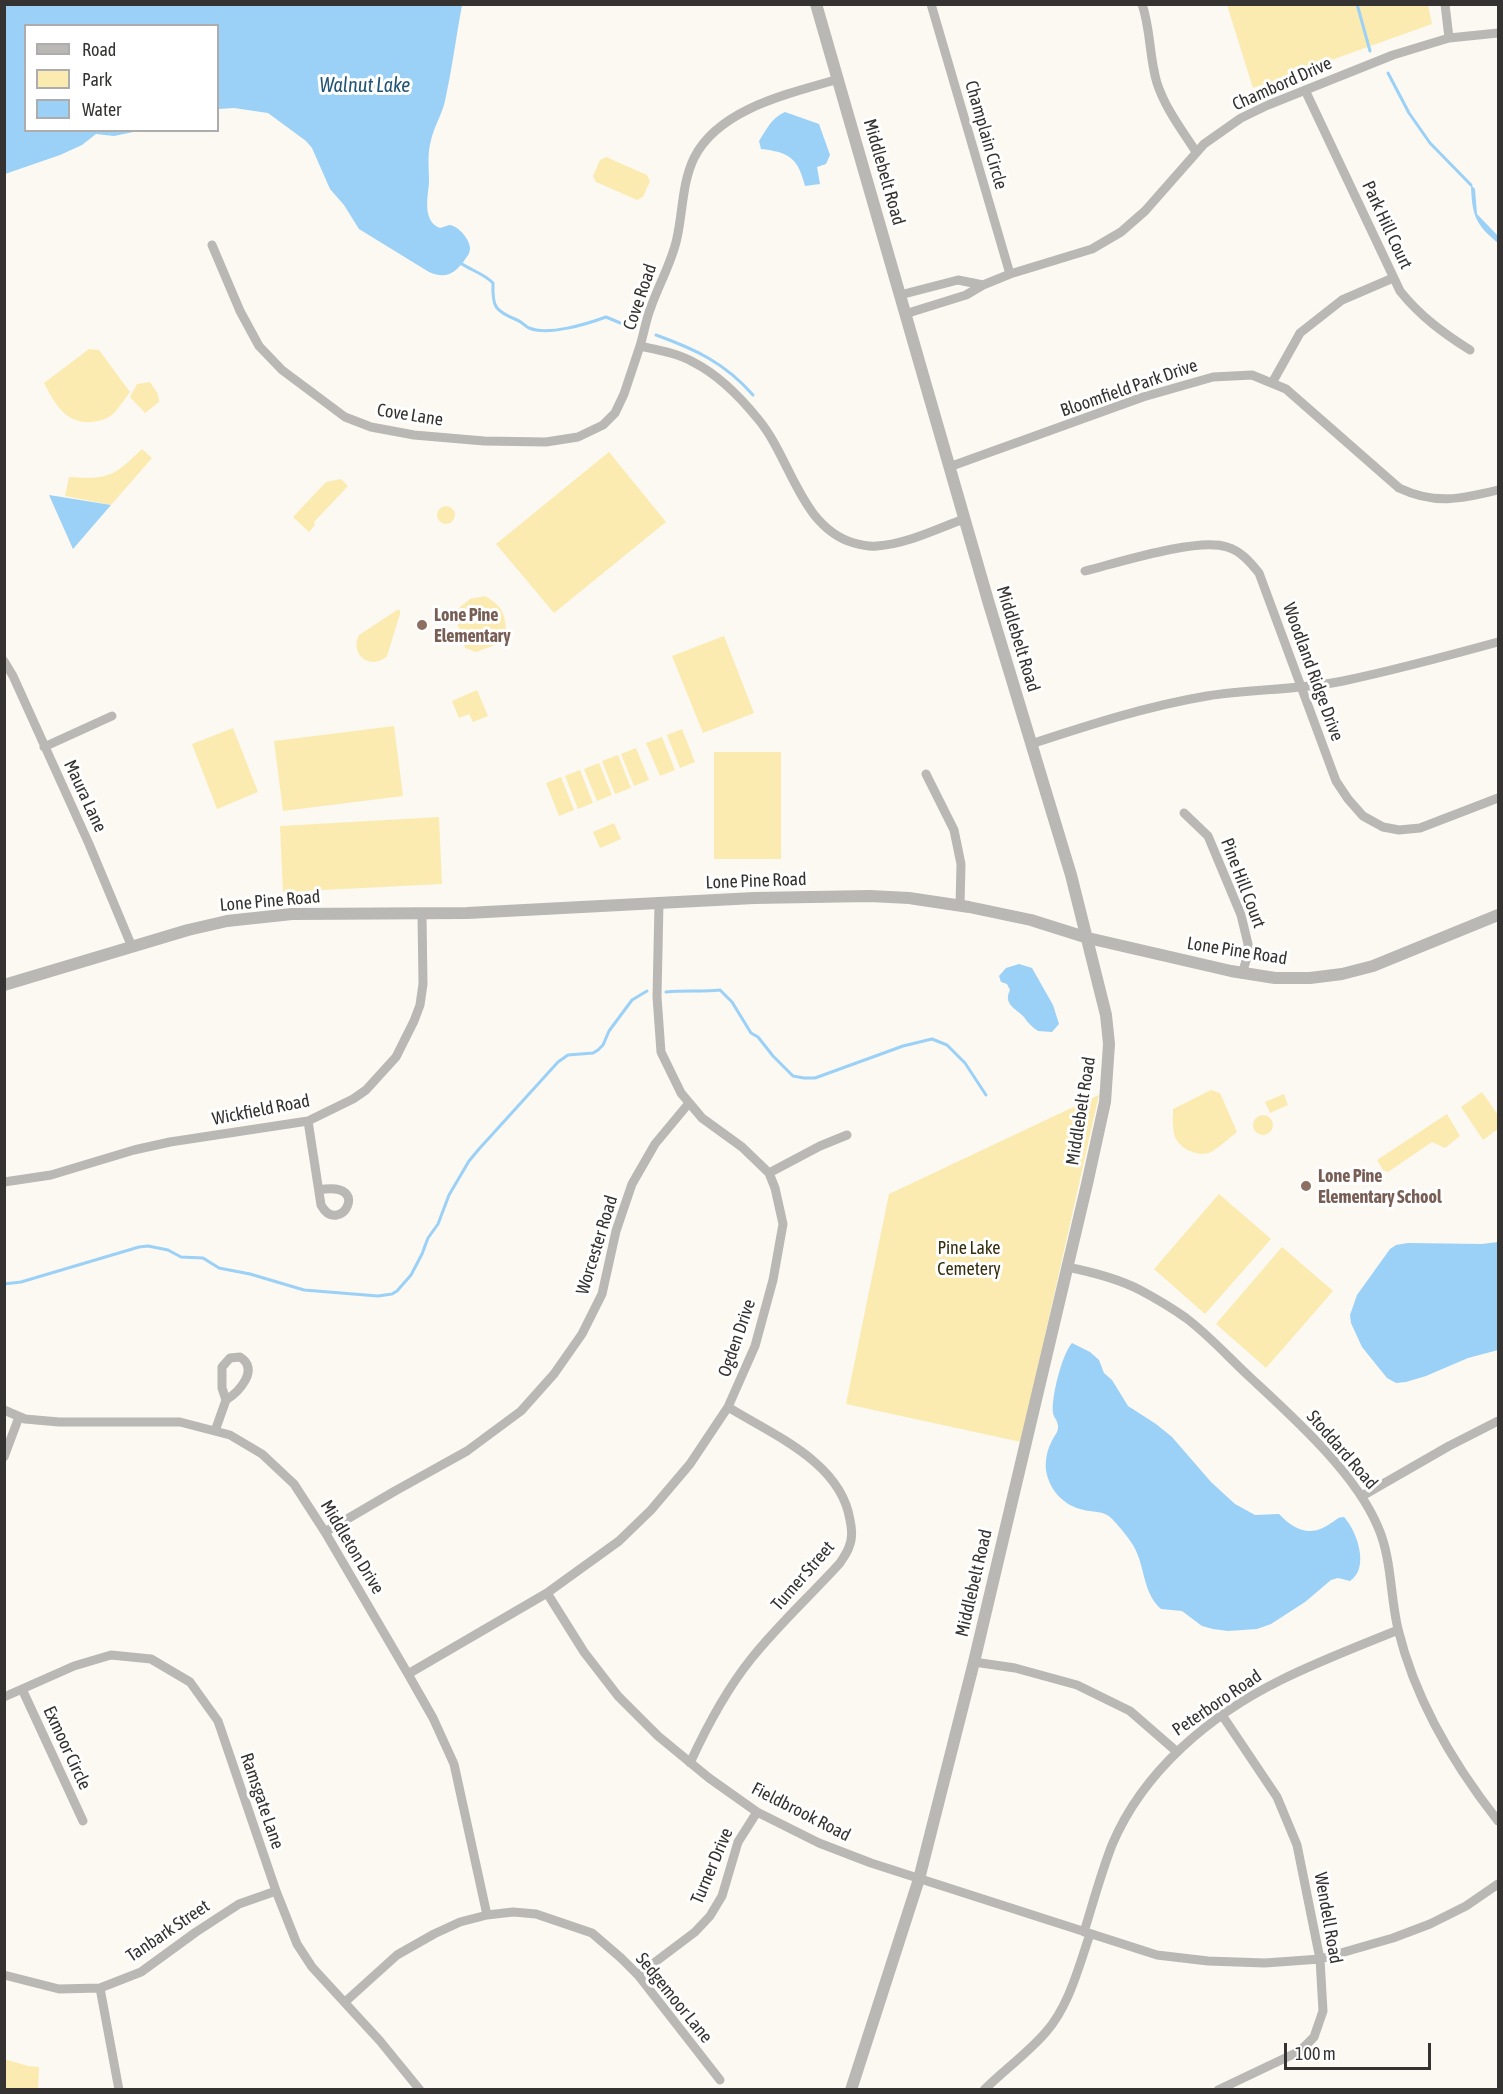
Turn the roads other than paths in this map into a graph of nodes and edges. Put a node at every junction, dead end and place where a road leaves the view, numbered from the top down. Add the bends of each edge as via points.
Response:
1 (816, 4) edge
2 (931, 4) edge
3 (1142, 4) edge
4 (1445, 4) edge
5 (1498, 33) edge
6 (1449, 38) junction
7 (839, 79) junction
8 (1305, 90) junction
9 (1196, 152) junction
10 (212, 245) dead end
11 (1010, 274) junction
12 (1393, 278) junction
13 (983, 285) junction
14 (900, 295) junction
15 (905, 314) junction
16 (640, 346) junction
17 (1470, 350) dead end
18 (1272, 383) junction
19 (949, 467) junction
20 (1498, 490) edge
21 (964, 519) junction
22 (1085, 571) dead end
23 (1498, 642) edge
24 (4, 661) edge
25 (1302, 688) junction
26 (112, 716) dead end
27 (1031, 744) junction
28 (44, 747) junction
29 (926, 774) dead end
30 (1498, 798) edge
31 (1184, 813) dead end
32 (659, 903) junction
33 (960, 906) junction
34 (422, 915) junction
35 (1498, 915) edge
36 (1088, 938) junction
37 (132, 947) junction
38 (1242, 974) junction
39 (4, 985) edge
40 (689, 1103) junction
41 (308, 1121) junction
42 (847, 1136) dead end
43 (770, 1173) junction
44 (4, 1182) edge
45 (319, 1190) dead end
46 (1067, 1267) junction
47 (226, 1400) dead end
48 (728, 1407) junction
49 (4, 1410) edge
50 (19, 1417) junction
51 (1498, 1421) edge
52 (215, 1431) junction
53 (4, 1456) edge
54 (1362, 1496) junction
55 (325, 1532) junction
56 (547, 1593) junction
57 (1398, 1630) junction
58 (974, 1662) junction
59 (408, 1674) junction
60 (22, 1689) junction
61 (4, 1697) edge
62 (1222, 1715) junction
63 (1176, 1751) junction
64 (690, 1762) junction
65 (757, 1812) junction
66 (82, 1821) dead end
67 (1498, 1821) edge
68 (919, 1880) junction
69 (1498, 1884) edge
70 (276, 1892) junction
71 (487, 1915) junction
72 (1087, 1933) junction
73 (1320, 1959) junction
74 (4, 1975) edge
75 (638, 1976) junction
76 (100, 1988) junction
77 (345, 2002) junction
78 (720, 2080) dead end
79 (119, 2090) edge
80 (420, 2090) edge
81 (851, 2090) edge
82 (984, 2090) edge
83 (1218, 2090) edge

1 - 7 street, Middlebelt Road
2 - 11 street, Champlain Circle
3 - 9 street via 1157,83
4 - 6 street
5 - 6 street, Chambord Drive
6 - 8 street, Chambord Drive
7 - 14 street, Middlebelt Road
7 - 16 street, Cove Road via 755,106 710,136 694,156 684,188 678,237 650,308
8 - 9 street, Chambord Drive via 1241,118
8 - 12 street, Park Hill Court
9 - 11 street, Chambord Drive via 1145,211 1121,232 1092,249
10 - 16 street, Cove Lane via 259,346 282,370 345,417 371,427 484,441 546,442 578,437 603,425 615,413
11 - 13 street, Chambord Drive
12 - 17 street, Park Hill Court via 1416,311
12 - 18 street via 1342,300 1300,333
13 - 14 street, Chambord Drive via 958,280
13 - 15 street, Chambord Drive via 966,296
14 - 15 street, Middlebelt Road
15 - 19 street, Middlebelt Road
16 - 21 street, Cove Road via 693,362 722,382 776,443 812,513 828,530 845,540 875,547 909,540
18 - 19 street, Bloomfield Park Drive via 1252,375 1213,377 1143,397
18 - 20 street, Bloomfield Park Drive via 1286,389 1399,488 1434,500
19 - 21 street, Middlebelt Road
21 - 27 street, Middlebelt Road
22 - 25 street, Woodland Ridge Drive via 1182,547 1230,547 1259,573
23 - 25 street
24 - 28 street, Maura Lane
25 - 27 street via 1251,691 1130,712
25 - 30 street, Woodland Ridge Drive via 1336,781 1363,816 1383,827 1420,828
26 - 28 street
27 - 36 street, Middlebelt Road
28 - 37 street, Maura Lane
29 - 33 street via 954,830 961,864
31 - 38 street, Pine Hill Court via 1208,836 1241,915 1248,944
32 - 33 street, Lone Pine Road via 870,896
32 - 34 street, Lone Pine Road
32 - 40 street via 657,997 661,1052
33 - 36 street, Lone Pine Road via 1031,920
34 - 37 street, Lone Pine Road via 264,916 197,928
34 - 41 street, Wickfield Road via 423,984 420,1005 406,1039 396,1057 366,1090
35 - 38 street, Lone Pine Road via 1390,960 1342,974 1275,978
36 - 38 street, Lone Pine Road
36 - 46 street, Middlebelt Road via 1106,1015 1108,1078
37 - 39 street, Lone Pine Road
40 - 43 street
40 - 55 street, Worcester Road via 655,1144 632,1184 616,1231 602,1294 582,1334 554,1374 521,1411 467,1451
41 - 44 street, Wickfield Road via 134,1150 51,1175
41 - 45 street
42 - 43 street
43 - 48 street, Ogden Drive via 783,1224 773,1280 755,1346
46 - 54 street, Stoddard Road via 1101,1274 1139,1289 1187,1319 1304,1428
46 - 58 street, Middlebelt Road
47 - 52 street
48 - 56 street, Ogden Drive via 690,1464 651,1510 619,1541
48 - 64 street, Turner Street via 802,1452 832,1478 849,1511 853,1532 840,1563 733,1684
49 - 50 street, Middleton Drive
50 - 52 street, Middleton Drive via 59,1422 180,1422
50 - 53 street
51 - 54 street
52 - 55 street, Middleton Drive via 230,1435 262,1454 294,1484
54 - 57 street, Stoddard Road via 1380,1530
55 - 59 street, Middleton Drive
56 - 59 street, Ogden Drive
56 - 64 street, Fieldbrook Road via 584,1652 618,1696
57 - 62 street, Peterboro Road via 1280,1680
57 - 67 street, Stoddard Road via 1439,1733
58 - 63 street via 1015,1668 1077,1685 1130,1711
58 - 68 street, Middlebelt Road
59 - 71 street, Middleton Drive via 454,1764
60 - 61 street, Ramsgate Lane
60 - 66 street, Exmoor Circle
60 - 70 street, Ramsgate Lane via 111,1655 151,1659 190,1682 218,1721
62 - 63 street, Peterboro Road
62 - 73 street, Wendell Road via 1277,1797 1297,1845
63 - 72 street, Peterboro Road via 1143,1789 1112,1844
64 - 65 street, Fieldbrook Road
65 - 68 street, Fieldbrook Road via 819,1843
65 - 75 street, Turner Drive via 738,1842 722,1896 710,1916
68 - 72 street, Fieldbrook Road
68 - 81 street, Middlebelt Road
69 - 73 street, Fieldbrook Road via 1430,1924
70 - 76 street, Tanbark Street via 239,1904 141,1972
70 - 77 street, Ramsgate Lane via 297,1944 312,1967
71 - 75 street, Sedgemoor Lane via 536,1914 592,1933
71 - 77 street, Sedgemoor Lane via 434,1934 397,1955
72 - 73 street, Fieldbrook Road via 1157,1955 1208,1961 1265,1963
72 - 82 street, Peterboro Road via 1076,1974 1047,2031
73 - 83 street, Wendell Road via 1323,2011 1314,2037 1300,2051
74 - 76 street, Tanbark Street via 59,1989
75 - 78 street, Sedgemoor Lane
76 - 79 street
77 - 80 street, Ramsgate Lane

